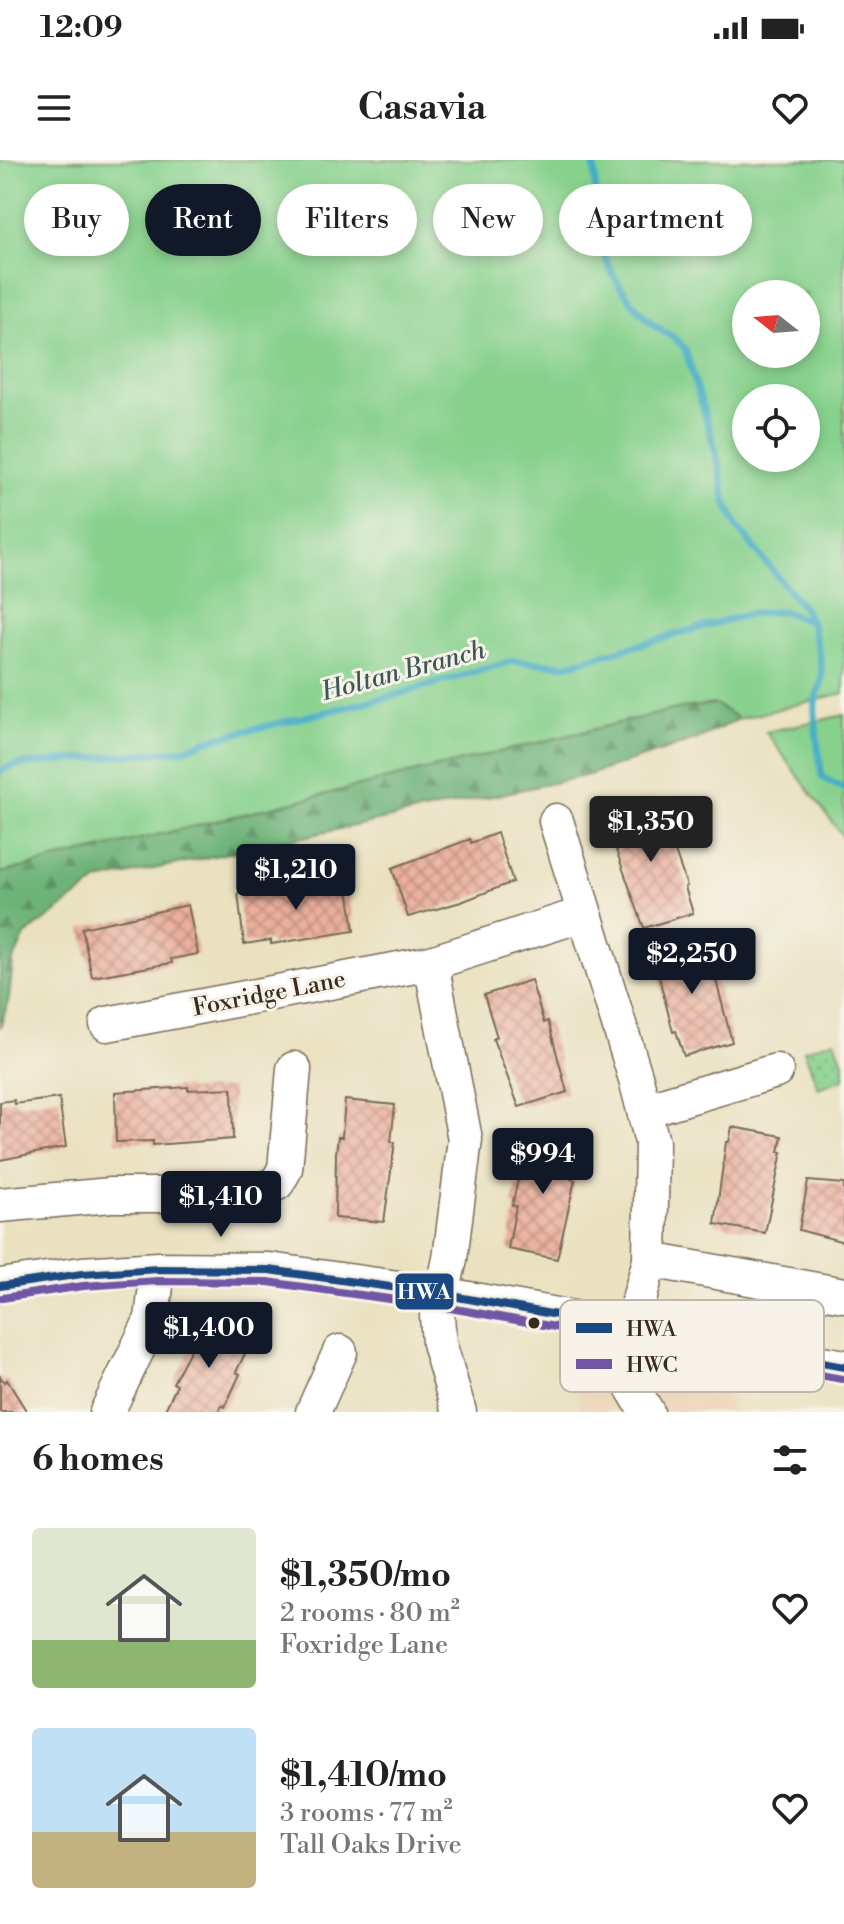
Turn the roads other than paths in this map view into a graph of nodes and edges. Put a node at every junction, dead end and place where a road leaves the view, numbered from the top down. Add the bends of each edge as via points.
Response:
1 (556, 821) dead end
2 (584, 914) junction
3 (431, 963) junction
4 (107, 1024) dead end
5 (294, 1069) dead end
6 (776, 1071) dead end
7 (645, 1110) junction
8 (0, 1205) edge
9 (650, 1260) junction
10 (158, 1269) junction
11 (0, 1286) edge
12 (441, 1294) junction
13 (844, 1295) edge
14 (639, 1300) edge
15 (560, 1316) edge
16 (340, 1352) dead end
17 (824, 1363) edge
18 (844, 1367) edge
19 (635, 1392) edge
20 (107, 1412) edge
21 (313, 1412) edge
22 (459, 1412) edge
23 (647, 1412) edge

1 - 2 street
2 - 3 street, Foxridge Lane
2 - 7 street
3 - 4 street, Foxridge Lane
3 - 12 street via 465,1139
5 - 8 street via 285,1169 268,1190 252,1195 111,1195
6 - 7 street
7 - 9 street via 652,1142
9 - 13 street
9 - 14 street
10 - 11 street
10 - 12 street via 269,1270
10 - 20 street via 152,1319
12 - 15 street
12 - 22 street via 439,1343
16 - 21 street
17 - 18 street
19 - 23 street

